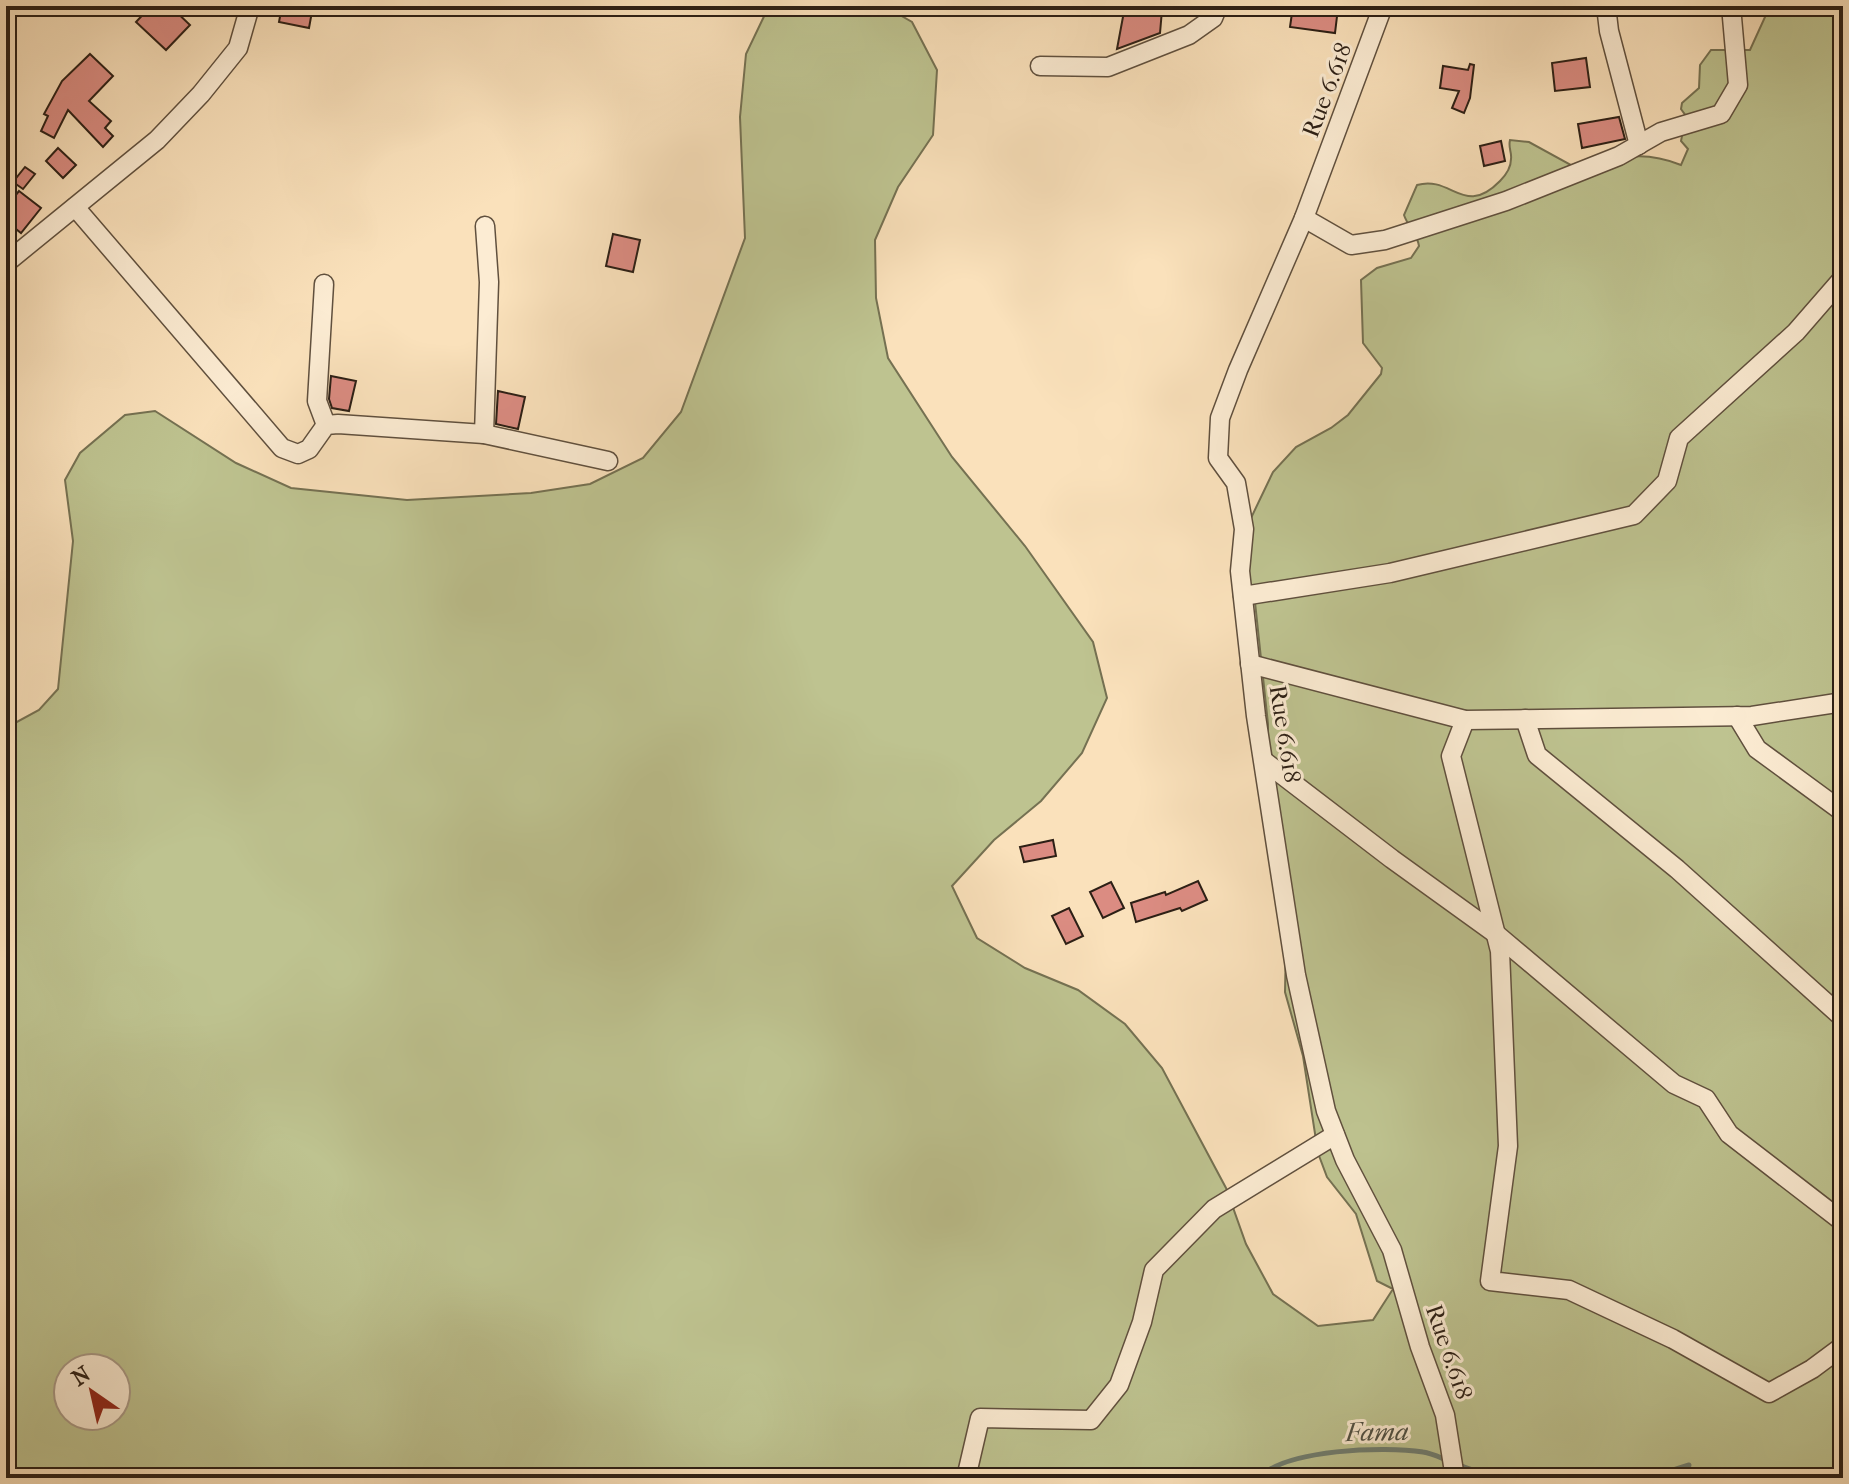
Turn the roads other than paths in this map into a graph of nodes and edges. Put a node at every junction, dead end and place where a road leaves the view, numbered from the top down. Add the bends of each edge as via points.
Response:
1 (250, 6) edge
2 (1218, 6) edge
3 (1383, 6) edge
4 (1606, 6) edge
5 (1731, 6) edge
6 (1040, 66) dead end
7 (1639, 145) junction
8 (75, 207) junction
9 (1304, 218) junction
10 (485, 226) dead end
11 (6, 263) edge
12 (1843, 278) edge
13 (324, 284) dead end
14 (326, 425) junction
15 (484, 434) junction
16 (608, 461) dead end
17 (1243, 596) junction
18 (1250, 664) junction
19 (1843, 702) edge
20 (1737, 716) junction
21 (1525, 719) junction
22 (1465, 720) junction
23 (1264, 761) junction
24 (1843, 812) edge
25 (1496, 934) junction
26 (1843, 1018) edge
27 (1335, 1135) junction
28 (1843, 1222) edge
29 (1843, 1346) edge
30 (966, 1478) edge
31 (1455, 1478) edge

1 - 8 street via 238,48 201,94 157,140
2 - 6 street via 1213,18 1189,35 1108,67
3 - 9 street, Rue 6.618
4 - 7 street
5 - 7 street via 1738,85 1721,114 1661,132
7 - 9 street via 1506,201 1385,240 1351,245
8 - 11 street
8 - 14 street via 282,448 298,454 309,449
9 - 17 street, Rue 6.618 via 1220,418 1218,458 1236,483 1244,529
10 - 15 street via 489,282
12 - 17 street via 1796,332 1679,438 1667,481 1634,515 1390,573
13 - 14 street via 317,401
14 - 15 street
15 - 16 street
17 - 18 street, Rue 6.618
18 - 22 street
18 - 23 street, Rue 6.618
19 - 20 street
20 - 21 street
20 - 24 street via 1757,749
21 - 22 street
21 - 26 street via 1537,755 1677,869
22 - 25 street via 1451,756
23 - 25 street
23 - 27 street, Rue 6.618 via 1296,975
25 - 28 street via 1674,1084 1706,1099 1729,1134
25 - 29 street via 1508,1146 1490,1281 1569,1290 1673,1339 1769,1393
27 - 30 street via 1214,1209 1154,1270 1119,1385 1091,1420 980,1418
27 - 31 street, Rue 6.618 via 1392,1250 1445,1415

